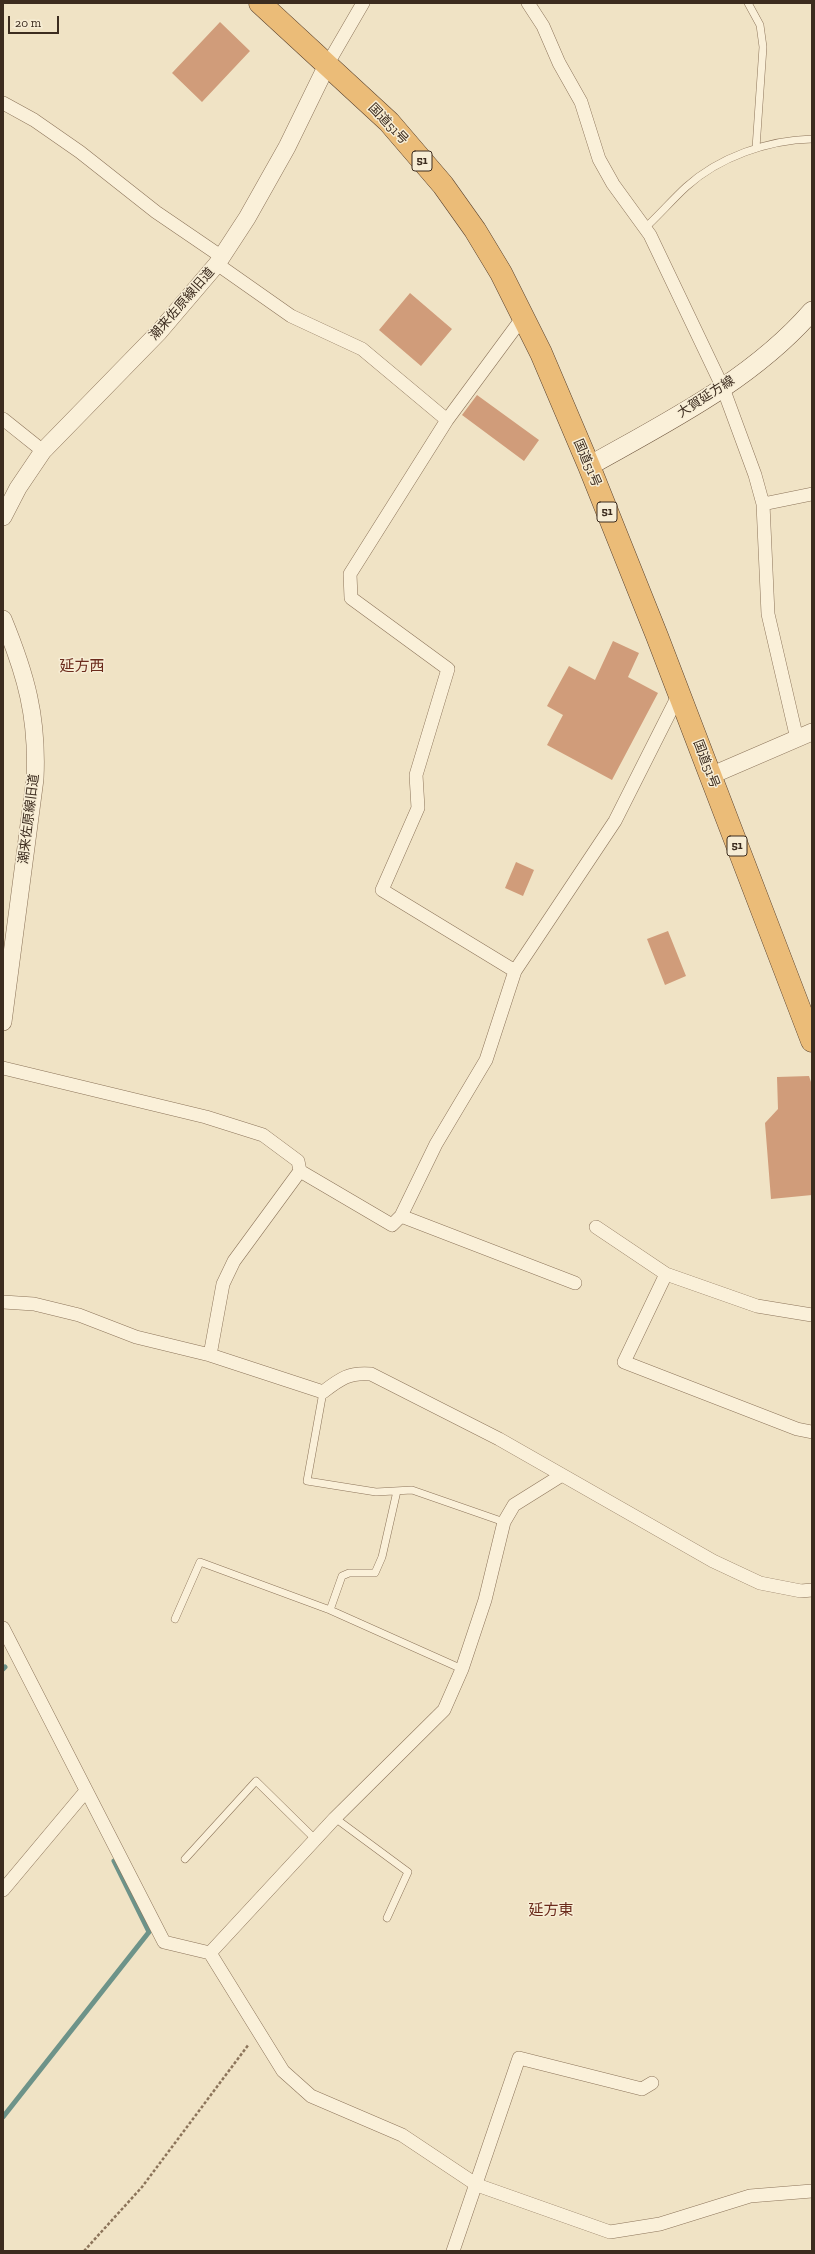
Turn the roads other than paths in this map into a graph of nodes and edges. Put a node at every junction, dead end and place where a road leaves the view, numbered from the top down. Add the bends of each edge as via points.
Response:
1 (260, 3) edge
2 (363, 3) edge
3 (528, 3) edge
4 (748, 3) edge
5 (327, 65) junction
6 (3, 103) edge
7 (812, 139) edge
8 (756, 148) junction
9 (645, 228) junction
10 (219, 261) junction
11 (812, 311) edge
12 (524, 316) junction
13 (722, 388) junction
14 (3, 419) edge
15 (447, 420) junction
16 (43, 451) junction
17 (589, 466) junction
18 (812, 494) edge
19 (763, 504) junction
20 (3, 517) edge
21 (3, 619) edge
22 (679, 694) junction
23 (804, 736) edge
24 (710, 776) junction
25 (515, 971) junction
26 (3, 1022) edge
27 (811, 1035) edge
28 (3, 1068) edge
29 (300, 1171) junction
30 (401, 1216) junction
31 (596, 1227) dead end
32 (666, 1274) junction
33 (574, 1283) dead end
34 (3, 1302) edge
35 (812, 1315) edge
36 (210, 1355) junction
37 (323, 1392) junction
38 (812, 1432) edge
39 (562, 1475) junction
40 (397, 1491) junction
41 (504, 1522) junction
42 (812, 1590) edge
43 (330, 1610) junction
44 (175, 1619) dead end
45 (3, 1628) edge
46 (462, 1669) junction
47 (86, 1790) junction
48 (335, 1818) junction
49 (315, 1839) junction
50 (185, 1859) dead end
51 (3, 1890) edge
52 (387, 1918) dead end
53 (210, 1952) junction
54 (652, 2083) dead end
55 (477, 2185) junction
56 (812, 2192) edge
57 (453, 2251) edge

1 - 5 highway, 国道51号 / 51
2 - 5 street
3 - 9 street via 543,26 559,63 581,102 598,159 612,184
4 - 8 lane via 760,25 763,47
5 - 10 street, 潮来佐原線旧道 via 287,147 248,218
5 - 12 highway, 国道51号 / 51 via 389,122 442,185 475,230
6 - 10 street via 34,120 80,152
7 - 8 lane via 793,140
8 - 9 lane via 710,170 687,187
9 - 13 street
10 - 15 street via 291,316 362,349
10 - 16 street, 潮来佐原線旧道 via 159,332
11 - 13 main road, 大賀延方線 via 793,333
12 - 15 street
12 - 17 highway, 国道51号 / 51
13 - 17 main road, 大賀延方線
13 - 19 street via 755,475
14 - 16 street
15 - 25 street via 350,574 351,598 448,669 416,776 418,808 382,890
16 - 20 street, 潮来佐原線旧道 via 18,488
17 - 22 highway, 国道51号 / 51
18 - 19 street
19 - 23 street via 768,614
21 - 26 street, 潮来佐原線旧道 via 27,684 36,746 35,778
22 - 24 highway, 国道51号 / 51
22 - 25 street via 615,821
23 - 24 street
24 - 27 highway, 国道51号 / 51
25 - 30 street via 486,1060 436,1144
28 - 29 street via 206,1117 263,1135 298,1161
29 - 30 street via 392,1225
29 - 36 street via 234,1261 223,1284
30 - 33 street
31 - 32 street
32 - 35 street via 757,1306
32 - 38 street via 624,1362 797,1429
34 - 36 street via 34,1304 79,1315 136,1337
36 - 37 street
37 - 39 street via 338,1380 355,1372 371,1374 499,1439
37 - 40 lane via 307,1481 376,1492
39 - 41 street via 514,1505
39 - 42 street via 713,1561 760,1583 801,1591
40 - 41 lane via 412,1490
40 - 43 lane via 382,1557 375,1573 349,1573 342,1576
41 - 46 street via 485,1600
43 - 44 lane via 200,1562
43 - 46 lane
45 - 47 street
46 - 48 street via 444,1710
47 - 51 street
47 - 53 street via 164,1942
48 - 49 street
48 - 52 lane via 408,1872
49 - 50 lane via 256,1781
49 - 53 street
53 - 55 street via 283,2071 311,2096 402,2135
54 - 55 street via 642,2089 518,2058
55 - 56 street via 610,2232 660,2224 750,2196
55 - 57 street

